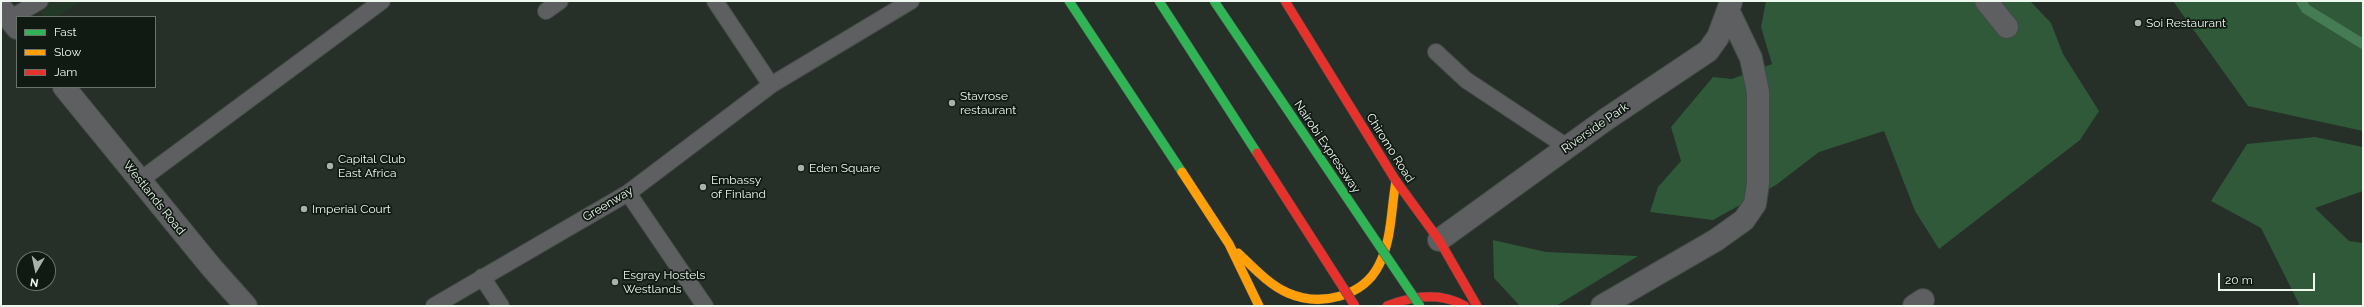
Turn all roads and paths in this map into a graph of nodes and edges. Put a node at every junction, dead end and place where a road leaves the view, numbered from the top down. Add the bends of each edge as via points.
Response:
1 (40, 1) edge
2 (382, 1) edge
3 (560, 1) edge
4 (715, 1) edge
5 (911, 1) edge
6 (1069, 1) edge
7 (1159, 1) edge
8 (1214, 1) edge
9 (1285, 1) edge
10 (1986, 1) edge
11 (1730, 6) edge
12 (546, 10) dead end
13 (9, 19) edge
14 (2007, 27) dead end
15 (1436, 52) dead end
16 (771, 85) junction
17 (65, 88) edge
18 (1567, 147) junction
19 (139, 181) junction
20 (1396, 181) junction
21 (628, 193) junction
22 (1439, 240) junction
23 (1228, 244) junction
24 (482, 278) junction
25 (246, 306) edge
26 (434, 306) edge
27 (501, 306) edge
28 (706, 306) edge
29 (1259, 306) edge
30 (1355, 306) edge
31 (1387, 306) edge
32 (1420, 306) edge
33 (1465, 306) edge
34 (1477, 306) edge
35 (1602, 306) edge

1 - 13 lane
2 - 19 lane
3 - 12 lane
4 - 16 lane
5 - 16 lane, Greenway
6 - 23 highway
7 - 30 highway, bridge
8 - 32 highway, Nairobi Expressway, bridge
9 - 20 highway, Chiromo Road
10 - 14 street
11 - 18 street, Riverside Park via 1718,37 1708,50
11 - 35 street via 1751,58 1758,92 1758,183 1755,204 1744,220 1716,240
15 - 18 lane via 1466,80
16 - 21 lane, Greenway
17 - 19 street, Westlands Road
18 - 22 street, Riverside Park
19 - 25 street, Westlands Road
20 - 22 highway, Chiromo Road
20 - 23 highway via 1389,232 1379,265 1369,280 1340,296 1311,299 1289,294 1270,282
21 - 24 lane, Greenway
21 - 28 lane
22 - 34 highway, Chiromo Road
23 - 29 highway
24 - 26 lane, Greenway
24 - 27 lane
31 - 33 highway via 1398,300 1421,296 1445,299

